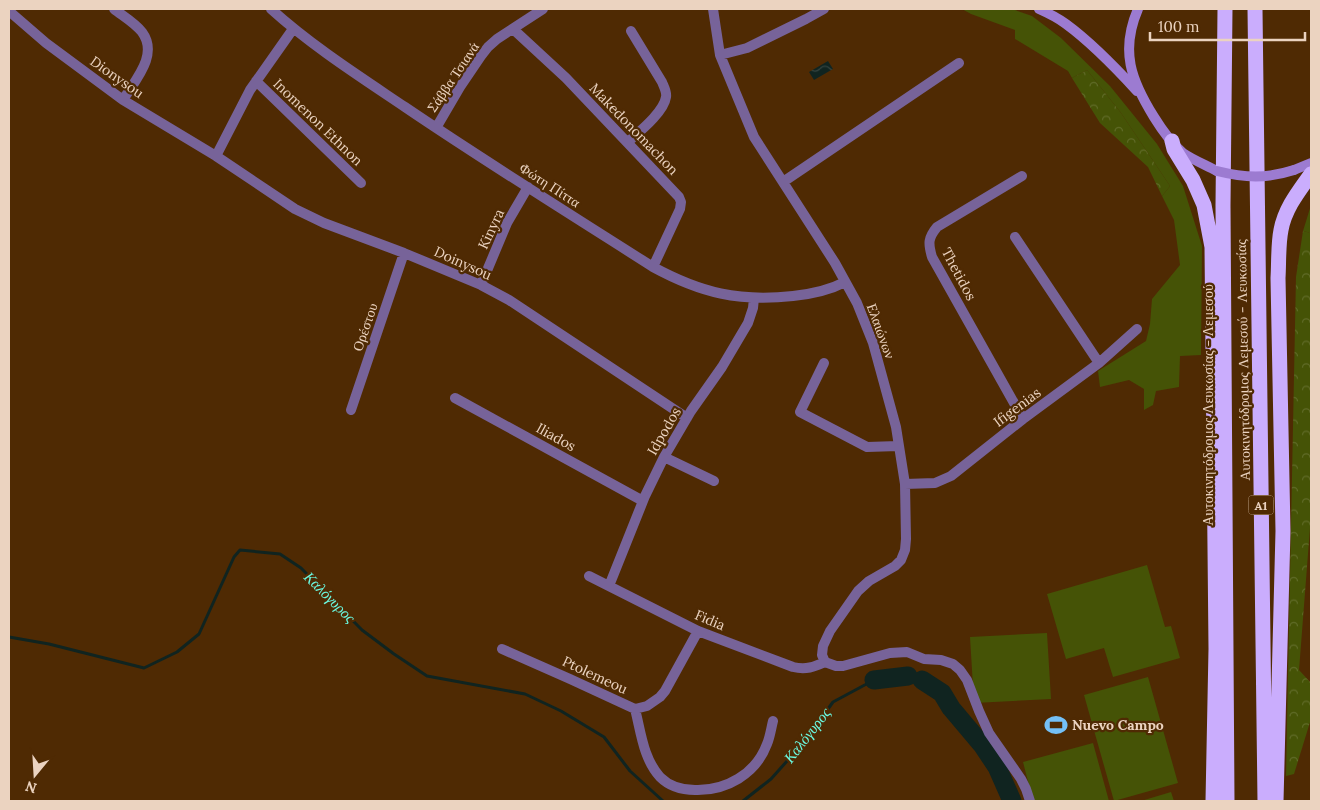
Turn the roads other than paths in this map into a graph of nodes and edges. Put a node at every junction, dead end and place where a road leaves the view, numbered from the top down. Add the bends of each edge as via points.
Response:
1 (114, 9) edge
2 (271, 9) edge
3 (543, 9) edge
4 (713, 9) edge
5 (824, 9) edge
6 (1039, 9) edge
7 (1138, 9) edge
8 (1225, 9) edge
9 (1255, 9) edge
10 (9, 11) edge
11 (293, 29) junction
12 (513, 29) junction
13 (632, 31) dead end
14 (720, 55) junction
15 (960, 62) dead end
16 (256, 81) junction
17 (1142, 97) junction
18 (123, 100) junction
19 (436, 128) junction
20 (1172, 141) junction
21 (628, 142) junction
22 (216, 156) junction
23 (1311, 163) edge
24 (1311, 174) edge
25 (1022, 176) dead end
26 (783, 182) junction
27 (361, 183) dead end
28 (528, 187) junction
29 (1015, 237) dead end
30 (404, 253) junction
31 (653, 267) junction
32 (845, 282) junction
33 (482, 285) junction
34 (754, 298) junction
35 (1137, 329) dead end
36 (824, 363) dead end
37 (1099, 364) junction
38 (455, 398) dead end
39 (351, 410) dead end
40 (687, 418) junction
41 (1023, 419) junction
42 (898, 446) junction
43 (664, 456) junction
44 (714, 481) dead end
45 (905, 484) junction
46 (643, 501) junction
47 (589, 576) dead end
48 (609, 586) junction
49 (698, 631) junction
50 (502, 649) dead end
51 (1216, 649) junction
52 (825, 662) junction
53 (635, 709) junction
54 (773, 722) dead end
55 (1030, 801) edge
56 (1213, 801) edge
57 (1227, 801) edge
58 (1265, 801) edge
59 (1276, 801) edge

1 - 18 street via 141,30 147,41 144,67
2 - 11 street, Φώτη Πίττα
3 - 12 street, Σάββα Τσιανά
4 - 14 street, Ελαιώνων
5 - 14 street via 747,48
6 - 17 main road via 1084,38
7 - 17 main road via 1129,55
8 - 57 highway, Αυτοκινητόδρομος Λευκωσίας - Λεμεσού
9 - 58 highway, Αυτοκινητόδρομος Λεμεσού - Λευκωσίας / A1
10 - 18 street, Dionysou
11 - 16 street
11 - 19 street, Φώτη Πίττα
12 - 19 street, Σάββα Τσιανά via 497,39 481,56
12 - 21 street, Makedonomachon
13 - 21 street via 662,82 666,96 660,110
14 - 26 street, Ελαιώνων via 754,137
15 - 26 street
16 - 22 street
16 - 27 street, Inomenon Ethnon
17 - 20 main road
18 - 22 street, Dionysou
19 - 28 street, Φώτη Πίττα
20 - 23 main road, bridge via 1184,153 1233,175 1268,176
20 - 51 highway via 1204,206 1212,247
21 - 31 street, Makedonomachon via 680,197 680,209
22 - 30 street, Doinysou via 308,215
24 - 59 highway via 1285,215 1279,250 1283,531
25 - 41 street, Thetidos via 937,227 929,245 932,256
26 - 32 street, Ελαιώνων
28 - 31 street, Φώτη Πίττα
28 - 33 street, Kinyra via 508,223
29 - 37 street
30 - 33 street, Doinysou
30 - 39 street, Ορέστου
31 - 34 street, Φώτη Πίττα via 696,288
32 - 34 street, Φώτη Πίττα via 812,294
32 - 42 street, Ελαιώνων via 873,343
33 - 40 street, Doinysou
34 - 40 street, Idpodos via 748,324
35 - 37 street, Ifigenias
36 - 42 street via 800,412 867,448
37 - 41 street, Ifigenias
38 - 46 street, Iliados
40 - 43 street, Idpodos
41 - 45 street, Ifigenias via 943,481
42 - 45 street, Ελαιώνων
43 - 44 street
43 - 46 street, Idpodos
45 - 52 street, Ελαιώνων via 906,539 901,560 858,591 830,630 823,646
46 - 48 street, Idpodos
47 - 48 street, Fidia
48 - 49 street, Fidia
49 - 52 street, Fidia via 793,667 809,668
49 - 53 street, Ptolemeou via 665,691 647,706
50 - 53 street, Ptolemeou
51 - 56 highway
51 - 57 highway
52 - 55 street via 843,666 890,653 907,652 953,664 964,674 989,733 1021,779
53 - 54 street via 653,767 666,782 683,789 711,790 734,782 747,773 764,751

